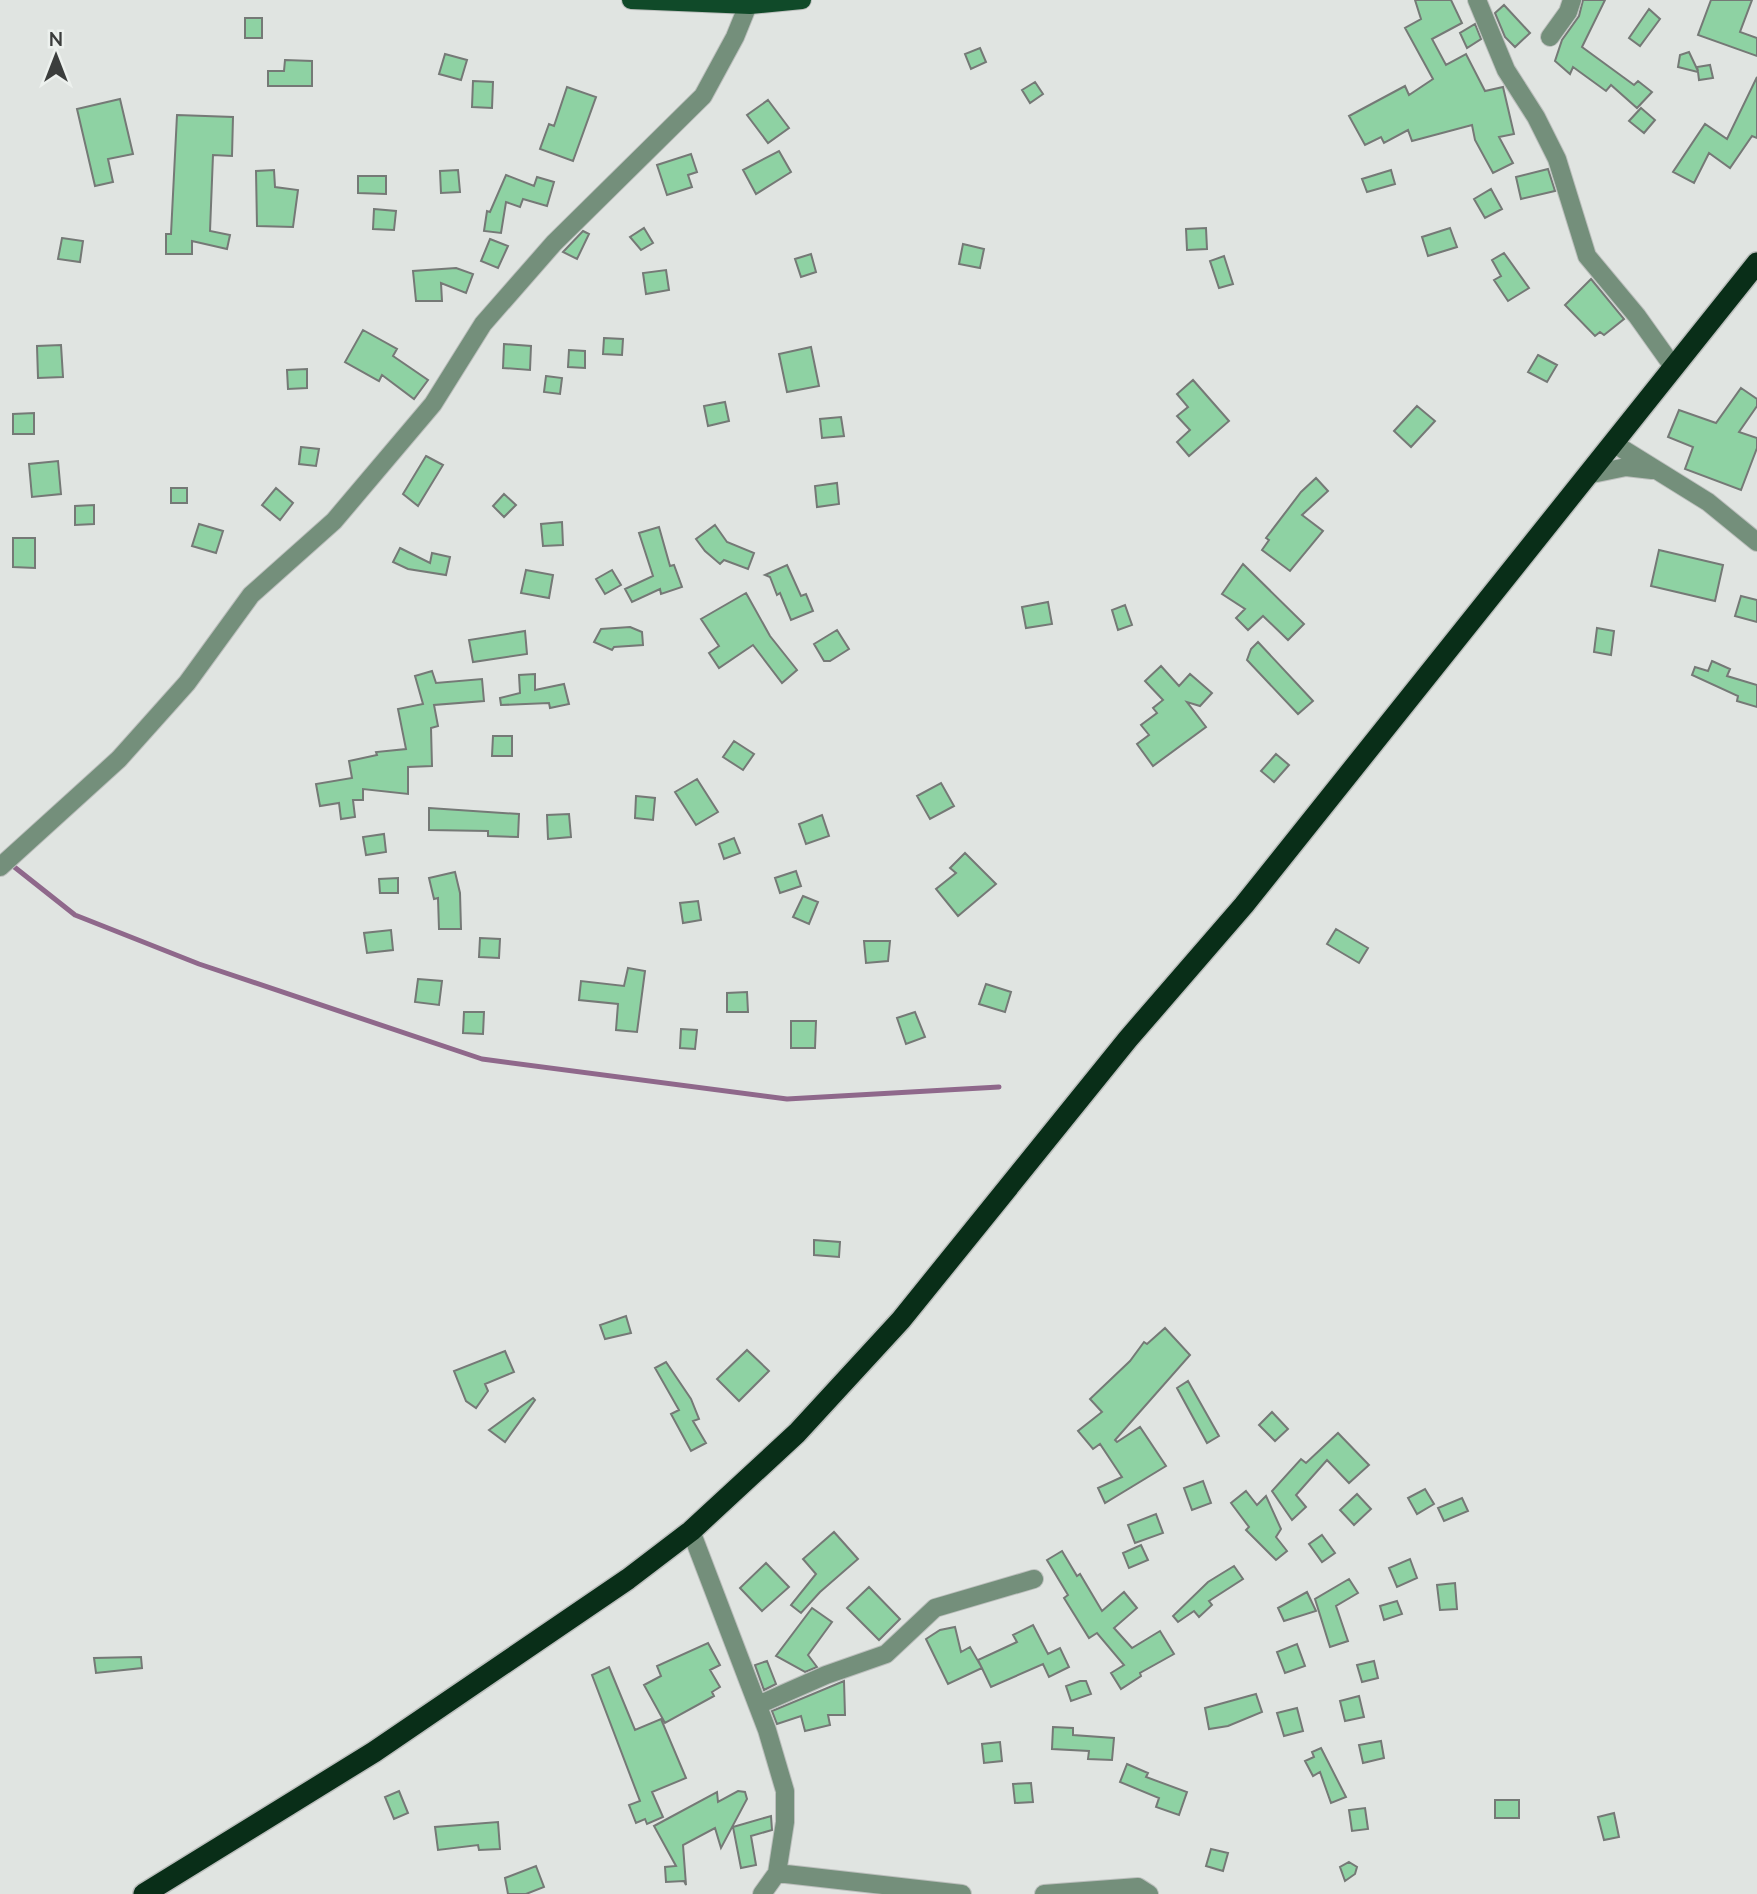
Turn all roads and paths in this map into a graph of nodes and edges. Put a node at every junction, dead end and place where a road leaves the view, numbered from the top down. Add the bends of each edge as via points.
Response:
1 (631, 0) edge
2 (802, 0) edge
3 (1477, 0) edge
4 (1572, 0) edge
5 (750, 2) edge
6 (1550, 37) dead end
7 (1757, 263) edge
8 (1674, 368) junction
9 (1613, 443) junction
10 (1587, 475) junction
11 (1681, 484) junction
12 (1757, 542) edge
13 (0, 867) edge
14 (691, 1531) junction
15 (1034, 1579) dead end
16 (758, 1705) junction
17 (777, 1873) junction
18 (144, 1894) edge
19 (762, 1894) edge
20 (962, 1894) edge
21 (1044, 1894) edge
22 (1149, 1894) edge

1 - 5 main road
2 - 5 main road
3 - 8 street via 1506,70 1557,159 1587,256
4 - 6 street
5 - 13 street via 703,96 554,243 483,324 433,404 334,521 251,595 187,683 118,759
7 - 8 highway
8 - 9 highway
9 - 10 highway
9 - 11 street
10 - 11 street via 1647,468
10 - 14 highway via 1244,905 1128,1039 901,1320 797,1433
11 - 12 street
14 - 16 street
14 - 18 highway via 374,1752
15 - 16 street via 935,1608 886,1654
16 - 17 street via 785,1791
17 - 19 street
17 - 20 street
21 - 22 street via 1138,1887

